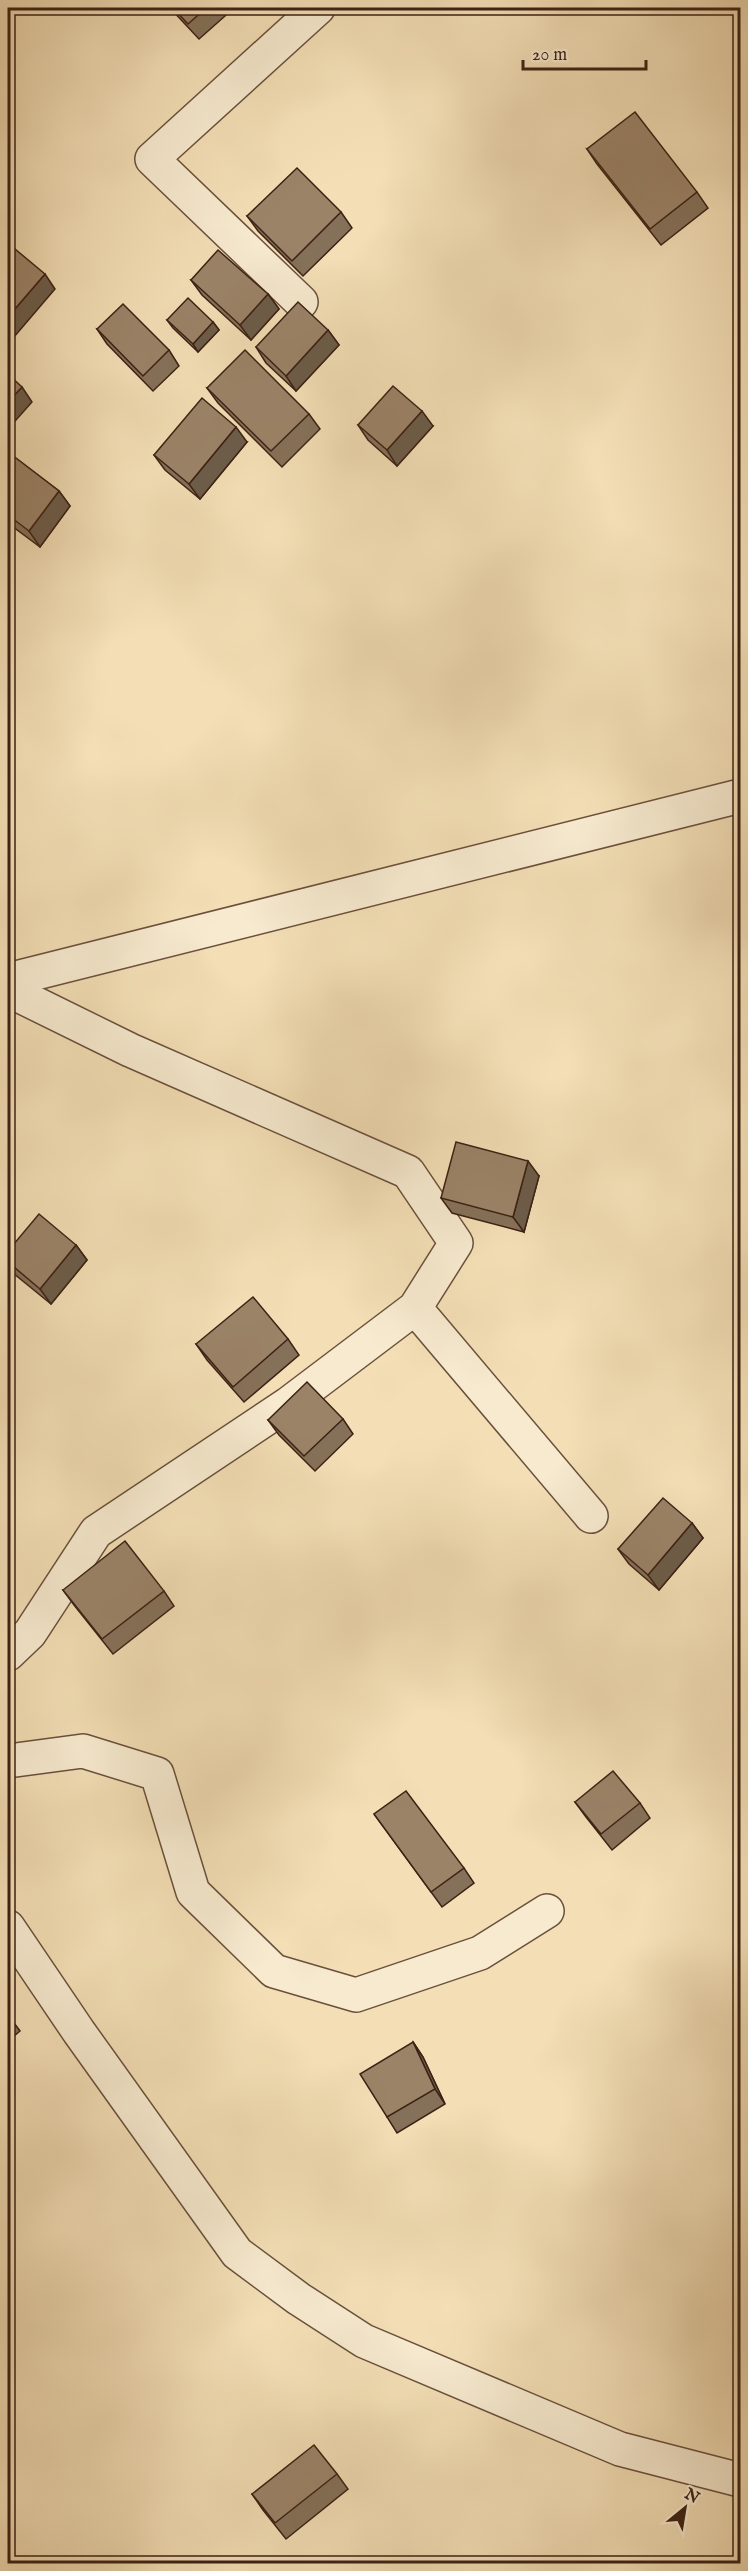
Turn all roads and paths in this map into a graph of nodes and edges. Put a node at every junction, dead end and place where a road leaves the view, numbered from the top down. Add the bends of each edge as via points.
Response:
1 (318, 8) edge
2 (301, 302) edge
3 (741, 796) edge
4 (8, 980) edge
5 (8, 990) edge
6 (415, 1308) junction
7 (591, 1516) dead end
8 (8, 1654) edge
9 (8, 1761) edge
10 (547, 1911) dead end
11 (8, 1927) edge
12 (741, 2480) edge

1 - 2 street via 152,159
3 - 4 street
5 - 6 street via 130,1050 408,1172 456,1243
6 - 7 street
6 - 8 street via 288,1404 96,1532 30,1633
9 - 10 street via 83,1751 157,1774 194,1892 274,1971 356,1995 480,1953
11 - 12 street via 237,2253 299,2300 364,2341 620,2449

